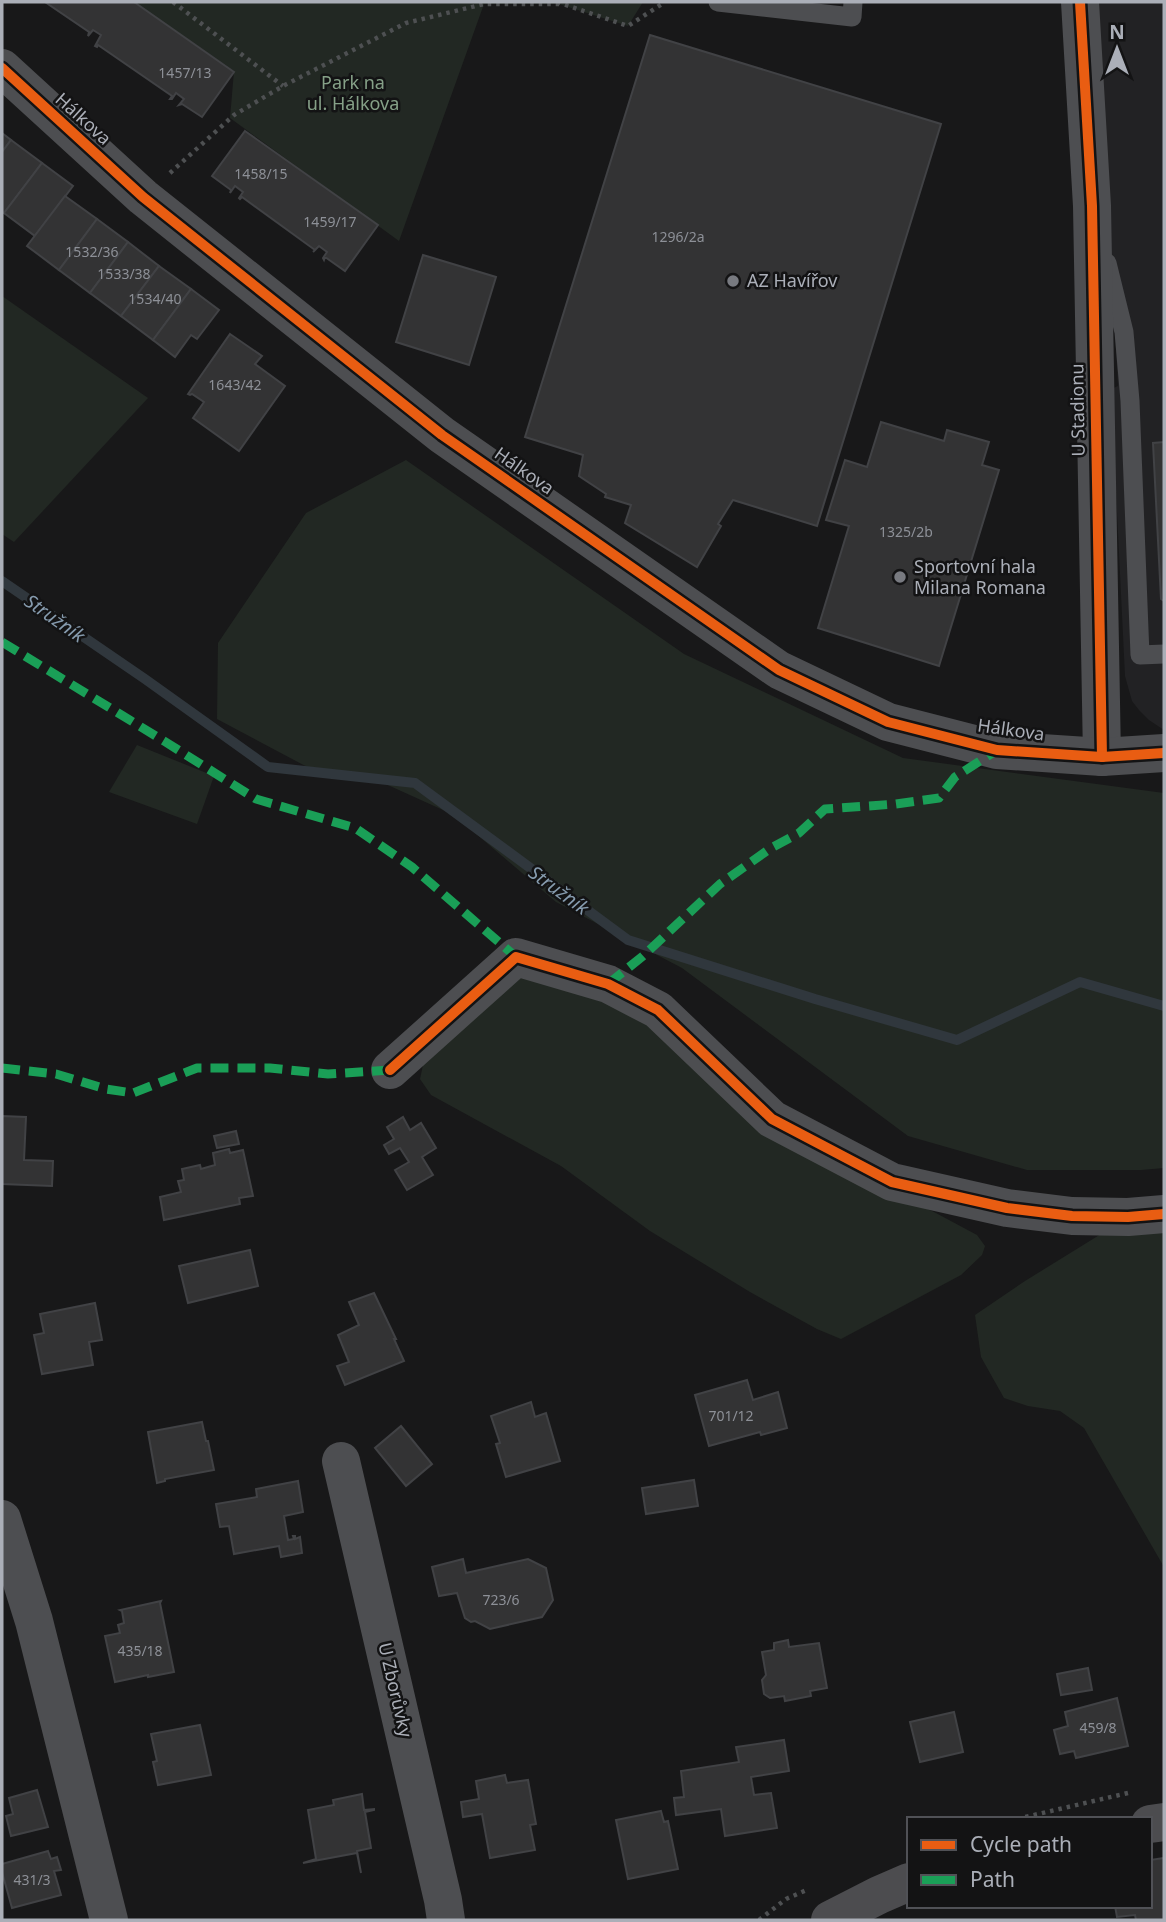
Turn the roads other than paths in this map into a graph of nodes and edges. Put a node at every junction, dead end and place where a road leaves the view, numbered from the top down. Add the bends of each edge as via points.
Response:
1 (718, 2) edge
2 (853, 2) edge
3 (1080, 2) edge
4 (2, 68) edge
5 (1092, 206) junction
6 (1164, 654) edge
7 (1164, 753) edge
8 (1102, 757) junction
9 (390, 1070) dead end
10 (1164, 1214) edge
11 (341, 1461) dead end
12 (2, 1519) edge
13 (1145, 1807) edge
14 (1164, 1822) edge
15 (907, 1883) edge
16 (108, 1920) edge
17 (446, 1920) edge
18 (830, 1920) edge

1 - 2 lane via 852,17
3 - 5 street, U Stadionu
4 - 8 street, Hálkova via 143,197 442,435 779,670 888,722 998,750
5 - 6 lane via 1124,332 1140,655
5 - 8 street, U Stadionu
7 - 8 street
9 - 10 street via 516,957 608,985 658,1010 772,1119 892,1182 1007,1208 1072,1216
11 - 17 street, U Zborůvky
12 - 16 street via 34,1621
13 - 14 street
15 - 18 street

